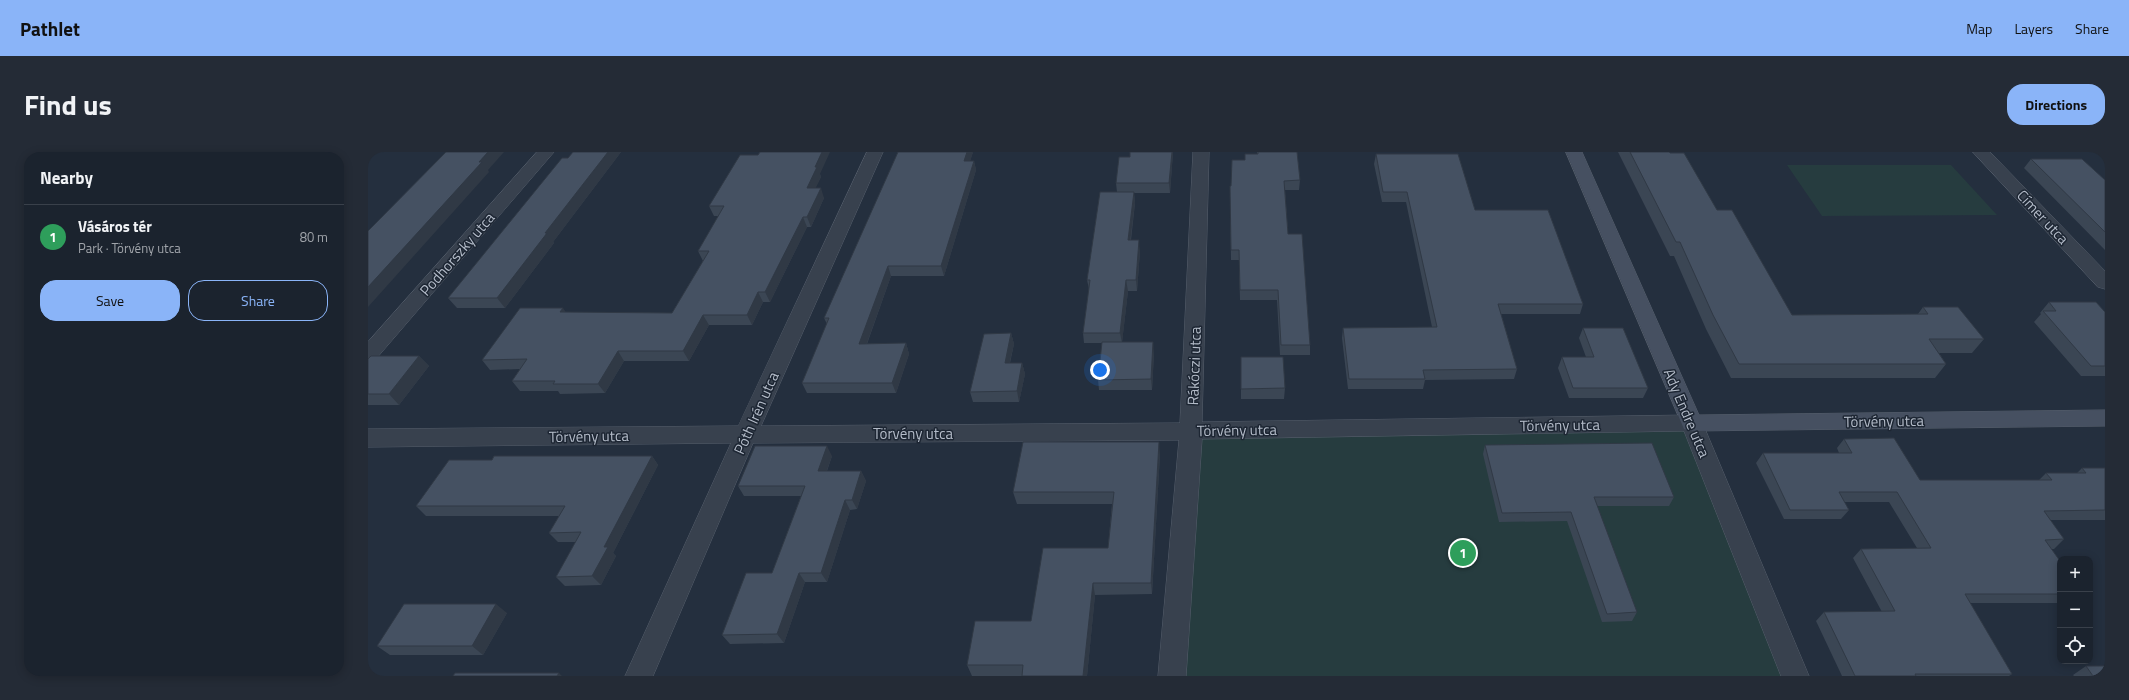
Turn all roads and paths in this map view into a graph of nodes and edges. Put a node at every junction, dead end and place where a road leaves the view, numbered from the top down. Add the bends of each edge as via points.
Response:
1 (546, 152) edge
2 (875, 152) edge
3 (1201, 152) edge
4 (1574, 152) edge
5 (1981, 152) edge
6 (2105, 283) edge
7 (368, 355) edge
8 (2105, 418) edge
9 (1692, 423) junction
10 (1191, 431) junction
11 (746, 434) junction
12 (368, 438) edge
13 (639, 676) edge
14 (1172, 676) edge
15 (1795, 676) edge

1 - 7 street, Podhorszky utca
2 - 11 street, Póth Irén utca
3 - 10 street, Rákóczi utca
4 - 9 street, Ady Endre utca
5 - 6 street, Címer utca
8 - 9 street, Törvény utca
9 - 10 street, Törvény utca
9 - 15 street, Ady Endre utca
10 - 11 street, Törvény utca
10 - 14 street, Rákóczi utca
11 - 12 street, Törvény utca
11 - 13 street, Póth Irén utca

